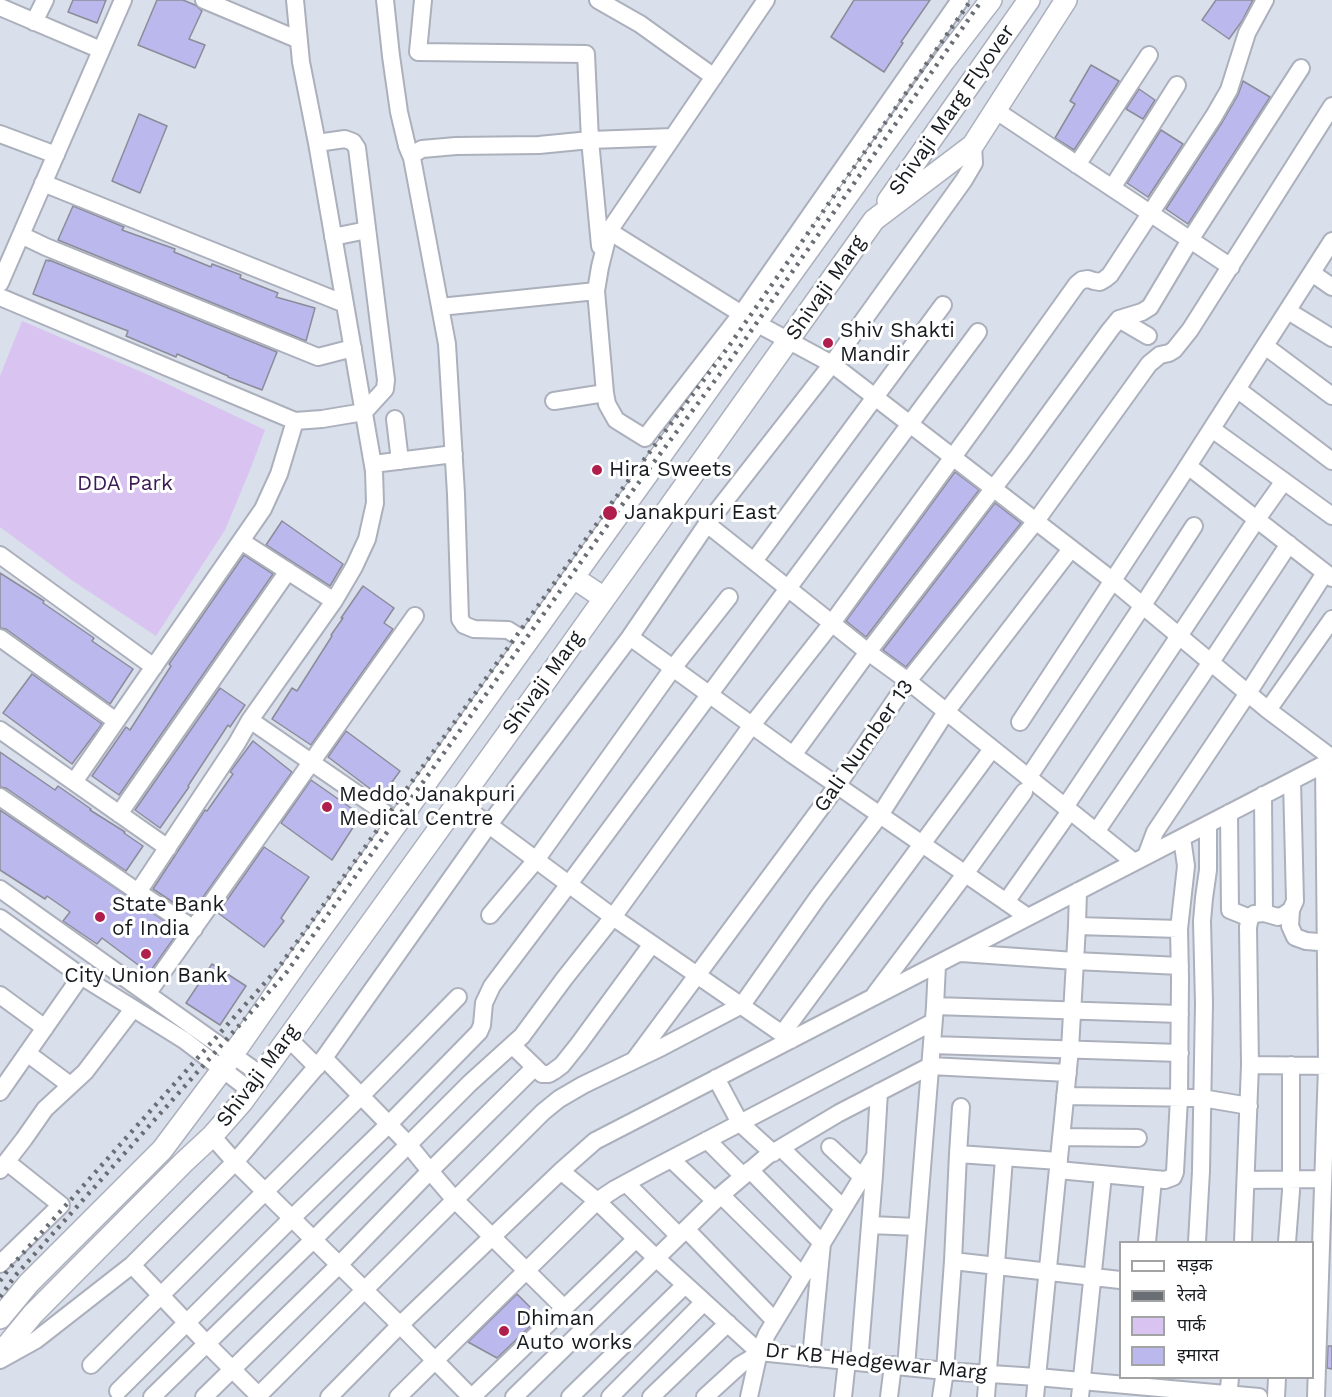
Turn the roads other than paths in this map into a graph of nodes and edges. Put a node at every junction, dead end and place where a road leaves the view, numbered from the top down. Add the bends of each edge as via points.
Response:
1 (45, 0) edge
2 (123, 0) edge
3 (295, 0) edge
4 (385, 0) edge
5 (423, 0) edge
6 (598, 0) edge
7 (765, 0) edge
8 (960, 0) edge
9 (991, 0) edge
10 (1029, 0) edge
11 (1066, 0) edge
12 (1265, 0) edge
13 (214, 2) edge
14 (0, 7) edge
15 (34, 22) junction
16 (299, 40) junction
17 (101, 50) junction
18 (1149, 55) dead end
19 (1301, 68) dead end
20 (714, 77) junction
21 (1177, 85) dead end
22 (1332, 106) edge
23 (995, 110) junction
24 (0, 134) edge
25 (673, 137) junction
26 (590, 140) junction
27 (317, 143) junction
28 (973, 145) junction
29 (56, 155) junction
30 (412, 158) junction
31 (1077, 165) junction
32 (43, 183) junction
33 (1112, 188) junction
34 (1151, 214) junction
35 (874, 220) junction
36 (367, 230) junction
37 (609, 231) junction
38 (21, 235) junction
39 (333, 237) junction
40 (1190, 240) junction
41 (1332, 241) edge
42 (602, 259) junction
43 (1231, 267) junction
44 (1312, 273) junction
45 (0, 284) edge
46 (1332, 287) edge
47 (596, 291) junction
48 (0, 297) edge
49 (345, 304) junction
50 (943, 305) dead end
51 (440, 308) junction
52 (1288, 311) junction
53 (749, 318) junction
54 (1119, 319) junction
55 (978, 332) dead end
56 (1148, 336) dead end
57 (1332, 338) edge
58 (789, 339) junction
59 (1265, 346) junction
60 (352, 348) junction
61 (832, 364) junction
62 (1237, 389) junction
63 (605, 393) junction
64 (1332, 396) edge
65 (876, 397) junction
66 (554, 401) dead end
67 (364, 412) junction
68 (395, 419) dead end
69 (295, 421) junction
70 (910, 423) junction
71 (1212, 429) junction
72 (651, 430) junction
73 (671, 442) junction
74 (454, 454) junction
75 (953, 456) junction
76 (400, 461) junction
77 (1332, 461) edge
78 (373, 464) junction
79 (1188, 466) junction
80 (1284, 481) junction
81 (994, 488) junction
82 (1332, 516) edge
83 (1257, 519) junction
84 (1036, 521) junction
85 (707, 524) junction
86 (1194, 526) dead end
87 (241, 542) junction
88 (1289, 544) junction
89 (1071, 549) junction
90 (0, 555) edge
91 (754, 561) junction
92 (288, 571) junction
93 (1329, 575) edge
94 (574, 578) junction
95 (1112, 580) junction
96 (788, 588) junction
97 (729, 597) dead end
98 (604, 598) junction
99 (334, 601) junction
100 (1143, 605) junction
101 (415, 616) dead end
102 (1332, 619) edge
103 (832, 623) junction
104 (1179, 636) junction
105 (630, 637) junction
106 (0, 638) edge
107 (527, 642) junction
108 (868, 652) junction
109 (1211, 662) junction
110 (154, 667) junction
111 (673, 668) junction
112 (908, 681) junction
113 (1248, 693) junction
114 (709, 694) junction
115 (1268, 710) junction
116 (946, 712) junction
117 (250, 720) junction
118 (116, 721) junction
119 (1020, 722) dead end
120 (752, 725) junction
121 (0, 730) edge
122 (992, 749) junction
123 (793, 755) junction
124 (1329, 761) edge
125 (311, 762) junction
126 (1292, 781) junction
127 (74, 782) junction
128 (1026, 785) junction
129 (837, 786) junction
130 (1263, 795) junction
131 (0, 797) edge
132 (458, 802) junction
133 (1067, 809) junction
134 (1229, 813) junction
135 (119, 814) junction
136 (880, 815) junction
137 (398, 822) junction
138 (1208, 824) junction
139 (488, 826) junction
140 (1096, 832) junction
141 (1182, 838) junction
142 (922, 844) junction
143 (168, 848) junction
144 (1140, 859) junction
145 (536, 860) junction
146 (965, 874) junction
147 (569, 884) junction
148 (0, 890) edge
149 (1078, 891) junction
150 (138, 892) junction
151 (1006, 902) junction
152 (1291, 910) junction
153 (490, 915) dead end
154 (1257, 916) junction
155 (613, 917) junction
156 (1028, 917) junction
157 (0, 918) edge
158 (1077, 926) junction
159 (194, 929) junction
160 (1179, 930) junction
161 (1329, 943) edge
162 (652, 944) junction
163 (960, 952) junction
164 (1075, 961) junction
165 (937, 965) junction
166 (1180, 966) junction
167 (698, 975) junction
168 (81, 976) junction
169 (147, 994) junction
170 (0, 995) edge
171 (458, 997) dead end
172 (872, 998) junction
173 (742, 1005) junction
174 (133, 1009) junction
175 (1072, 1011) junction
176 (934, 1014) junction
177 (1180, 1014) junction
178 (45, 1028) junction
179 (786, 1037) junction
180 (288, 1038) junction
181 (512, 1045) junction
182 (932, 1045) junction
183 (1070, 1049) junction
184 (27, 1053) junction
185 (1180, 1053) junction
186 (634, 1060) junction
187 (227, 1062) junction
188 (320, 1062) junction
189 (1250, 1065) junction
190 (1291, 1065) junction
191 (930, 1066) junction
192 (1329, 1066) edge
193 (535, 1067) junction
194 (1068, 1073) junction
195 (717, 1078) junction
196 (256, 1083) junction
197 (70, 1085) junction
198 (0, 1092) edge
199 (879, 1092) junction
200 (361, 1096) junction
201 (1065, 1096) junction
202 (1179, 1098) junction
203 (1202, 1098) junction
204 (1249, 1106) junction
205 (961, 1107) dead end
206 (740, 1123) junction
207 (389, 1124) junction
208 (212, 1136) junction
209 (1061, 1137) junction
210 (1138, 1138) dead end
211 (707, 1140) junction
212 (408, 1144) junction
213 (830, 1147) dead end
214 (777, 1150) junction
215 (957, 1154) junction
216 (876, 1156) junction
217 (1004, 1158) junction
218 (670, 1160) junction
219 (235, 1162) junction
220 (3, 1166) edge
221 (1058, 1166) junction
222 (561, 1171) junction
223 (430, 1172) junction
224 (746, 1173) junction
225 (1103, 1175) junction
226 (862, 1178) junction
227 (1154, 1179) junction
228 (1291, 1179) junction
229 (1246, 1180) junction
230 (626, 1183) junction
231 (1326, 1187) edge
232 (265, 1192) junction
233 (718, 1198) junction
234 (455, 1200) junction
235 (597, 1201) junction
236 (843, 1208) junction
237 (292, 1218) junction
238 (870, 1225) junction
239 (917, 1227) junction
240 (682, 1232) junction
241 (492, 1237) junction
242 (314, 1239) junction
243 (636, 1239) junction
244 (1147, 1241) edge
245 (1197, 1241) edge
246 (1243, 1241) edge
247 (1287, 1241) edge
248 (822, 1243) junction
249 (656, 1258) junction
250 (953, 1261) junction
251 (0, 1264) edge
252 (132, 1265) junction
253 (339, 1265) junction
254 (996, 1266) junction
255 (526, 1272) junction
256 (1048, 1272) junction
257 (802, 1275) junction
258 (1093, 1277) junction
259 (1119, 1280) edge
260 (685, 1285) junction
261 (365, 1290) junction
262 (161, 1295) junction
263 (704, 1302) junction
264 (564, 1308) junction
265 (0, 1318) edge
266 (775, 1320) junction
267 (187, 1323) junction
268 (728, 1323) junction
269 (400, 1325) junction
270 (207, 1344) junction
271 (0, 1354) edge
272 (758, 1355) junction
273 (811, 1358) junction
274 (0, 1360) edge
275 (435, 1360) junction
276 (853, 1362) junction
277 (91, 1365) dead end
278 (900, 1366) junction
279 (233, 1370) junction
280 (732, 1371) junction
281 (945, 1371) junction
282 (988, 1374) junction
283 (1037, 1377) junction
284 (1277, 1379) edge
285 (1133, 1387) edge
286 (1183, 1388) edge
287 (1082, 1389) edge
288 (1228, 1390) edge
289 (118, 1391) dead end
290 (152, 1397) edge
291 (204, 1397) edge
292 (258, 1397) edge
293 (328, 1397) edge
294 (398, 1397) edge
295 (472, 1397) edge
296 (514, 1397) edge
297 (570, 1397) edge
298 (610, 1397) edge
299 (651, 1397) edge
300 (705, 1397) edge
301 (723, 1397) edge
302 (749, 1397) edge
303 (843, 1397) edge
304 (890, 1397) edge
305 (941, 1397) edge
306 (986, 1397) edge
307 (1035, 1397) edge
308 (1259, 1397) edge
309 (1276, 1397) edge
310 (1316, 1397) edge

1 - 15 street
2 - 17 street
3 - 16 street
4 - 30 street via 399,112
5 - 26 street via 418,52 586,54
6 - 20 street via 640,24
7 - 20 street
8 - 53 street
9 - 53 main road, Shivaji Marg
10 - 35 main road, Shivaji Marg Flyover
11 - 23 main road, Shivaji Marg
12 - 34 street via 1247,33 1229,90
13 - 16 street
14 - 15 street
15 - 17 street
16 - 27 street
17 - 29 street
18 - 31 street
19 - 40 street
20 - 25 street
21 - 33 street
22 - 43 street, Gali Number 13
23 - 28 main road, Shivaji Marg
23 - 31 street
24 - 29 street
25 - 26 street
25 - 37 street
26 - 30 street via 422,149
26 - 42 street
27 - 36 street via 345,139 357,148
27 - 39 street
28 - 35 main road, Shivaji Marg
28 - 61 street via 974,163 964,180
29 - 32 street
30 - 51 street
31 - 33 street
32 - 38 street
32 - 49 street
33 - 34 street
34 - 40 street
34 - 75 street via 1110,275 1101,282 1088,279 1077,284
35 - 58 main road, Shivaji Marg
36 - 39 street
36 - 67 street via 386,380 385,389
37 - 42 street
37 - 53 street
38 - 45 street
38 - 60 street via 318,357
39 - 49 street
40 - 43 street
40 - 54 street via 1150,307
41 - 44 street
42 - 47 street
43 - 84 street, Gali Number 13 via 1174,350 1149,364
44 - 46 street
44 - 52 street
47 - 51 street
47 - 63 street
48 - 69 street
49 - 60 street
50 - 65 street
51 - 74 street via 447,344
52 - 57 street
52 - 59 street
53 - 58 street
53 - 72 street
53 - 73 main road, Shivaji Marg
54 - 56 street
54 - 81 street
55 - 70 street
58 - 61 street
58 - 98 main road, Shivaji Marg
59 - 62 street
59 - 64 street
60 - 67 street
61 - 65 street
61 - 85 street
62 - 71 street
62 - 77 street
63 - 66 street
63 - 72 street via 616,420 645,438
65 - 70 street
65 - 91 street
67 - 69 street
67 - 78 street
68 - 76 street
69 - 87 street via 279,474 263,509
70 - 75 street
70 - 96 street
71 - 79 street
71 - 80 street
72 - 73 street
73 - 94 main road, Shivaji Marg
74 - 76 street
74 - 107 street via 460,619 474,629 508,630
75 - 81 street
75 - 103 street
76 - 78 street
78 - 99 street via 375,503 367,539
79 - 83 street
79 - 95 street
80 - 82 street
80 - 83 street
81 - 84 street
81 - 108 street
83 - 88 street
83 - 104 street
84 - 89 street
84 - 112 street, Gali Number 13
85 - 91 street
85 - 105 street
86 - 100 street
87 - 92 street
87 - 110 street
88 - 93 street
88 - 109 street
89 - 95 street
89 - 116 street
90 - 110 street
91 - 96 street
92 - 99 street
92 - 135 street
93 - 113 street
94 - 98 main road
94 - 107 main road, Shivaji Marg
95 - 100 street
95 - 119 street
96 - 103 street
96 - 114 street
97 - 111 street
98 - 132 main road, Shivaji Marg
99 - 117 street
100 - 104 street
100 - 128 street
101 - 125 street
102 - 115 street
103 - 108 street
103 - 120 street
104 - 109 street
104 - 133 street
105 - 111 street
105 - 139 street
106 - 118 street
107 - 137 main road, Shivaji Marg
108 - 112 street
108 - 123 street
109 - 113 street
109 - 140 street
110 - 118 street
111 - 114 street
111 - 145 street
112 - 116 street
112 - 129 street, Gali Number 13
113 - 115 street
113 - 144 street
114 - 120 street
114 - 147 street
115 - 124 street
116 - 122 street
116 - 136 street
117 - 125 street
117 - 143 street
118 - 127 street
120 - 123 street
120 - 155 street
121 - 127 street
122 - 128 street
122 - 142 street
123 - 129 street
124 - 126 street
124 - 161 street
125 - 137 street
125 - 159 street
126 - 130 street
126 - 152 street via 1295,901
127 - 135 street
128 - 133 street
128 - 146 street
129 - 136 street
129 - 167 street, Gali Number 13
130 - 134 street
130 - 154 street
131 - 150 street
132 - 139 street
132 - 180 main road, Shivaji Marg
133 - 140 street
133 - 151 street
134 - 138 street
134 - 154 street via 1230,910
135 - 143 street
136 - 142 street
136 - 173 street
137 - 187 main road, Shivaji Marg
138 - 141 street
138 - 203 street
139 - 145 street
139 - 188 street
140 - 144 street
141 - 144 street
141 - 160 street via 1186,866
142 - 146 street
142 - 179 street
143 - 150 street
144 - 149 street
145 - 147 street
145 - 153 street
146 - 151 street
146 - 172 street
147 - 155 street
147 - 207 street via 492,986 484,1003 479,1032
148 - 169 street
149 - 156 street
149 - 158 street
150 - 159 street
151 - 156 street
152 - 154 street via 1278,917
152 - 161 street via 1290,926 1295,937
154 - 189 street via 1248,927
155 - 162 street
155 - 181 street
156 - 163 street
157 - 168 street
158 - 160 street
158 - 164 street
159 - 169 street
160 - 166 street
161 - 192 street
162 - 167 street
162 - 193 street via 562,1065 549,1074 542,1074
163 - 164 street
163 - 165 street
164 - 166 street
164 - 175 street
165 - 172 street
165 - 176 street
166 - 177 street
167 - 173 street
167 - 186 street, Gali Number 13
168 - 174 street
168 - 178 street
169 - 187 street
170 - 178 street
171 - 200 street
172 - 179 street
173 - 179 street
173 - 186 street
174 - 187 street
174 - 197 street via 85,1072
175 - 176 street
175 - 177 street
175 - 183 street
176 - 182 street
176 - 206 street
177 - 185 street
178 - 184 street
179 - 195 street
180 - 188 street
180 - 196 main road, Shivaji Marg
181 - 193 street
181 - 212 street
182 - 183 street
182 - 191 street
183 - 185 street
183 - 194 street
184 - 197 street
184 - 198 street
185 - 202 street
186 - 234 street via 583,1085 543,1112
187 - 196 street
187 - 265 main road, Shivaji Marg via 162,1150 29,1283
188 - 200 street
188 - 219 street
189 - 190 street
189 - 204 street
190 - 192 street
190 - 228 street
191 - 194 street
191 - 199 street
191 - 239 street
192 - 231 street
193 - 223 street
194 - 201 street
195 - 206 street
195 - 222 street via 596,1141
196 - 208 main road, Shivaji Marg
197 - 220 street via 45,1109
199 - 214 street
199 - 216 street
200 - 207 street
200 - 232 street
201 - 202 street
201 - 209 street
202 - 203 street
202 - 227 street via 1175,1172 1170,1179
203 - 204 street
203 - 245 street
204 - 229 street
205 - 215 street
206 - 211 street
206 - 214 street
207 - 212 street
207 - 237 street
208 - 219 street
208 - 271 main road, Shivaji Marg via 33,1314
209 - 210 street
209 - 221 street
211 - 218 street
211 - 224 street
212 - 223 street
212 - 242 street
213 - 226 street
214 - 224 street
214 - 236 street
215 - 217 street
215 - 250 street
216 - 226 street
216 - 238 street
217 - 221 street
217 - 254 street
218 - 230 street
218 - 233 street
219 - 232 street
219 - 252 street
220 - 251 street via 61,1205
221 - 225 street
221 - 256 street
222 - 235 street, Dr KB Hedgewar Marg
222 - 241 street
223 - 234 street
223 - 253 street
224 - 233 street
224 - 248 street
225 - 227 street
225 - 258 street
226 - 236 street
227 - 244 street
228 - 229 street
228 - 231 street
228 - 247 street
229 - 246 street
230 - 235 street
230 - 240 street
231 - 310 street
232 - 237 street
232 - 262 street
233 - 240 street
233 - 257 street
234 - 241 street
234 - 261 street
235 - 243 street, Dr KB Hedgewar Marg
235 - 255 street
236 - 248 street
237 - 242 street
237 - 267 street
238 - 239 street
238 - 276 street
239 - 278 street
240 - 249 street
240 - 266 street
241 - 255 street
241 - 269 street
242 - 253 street
242 - 270 street
243 - 249 street, Dr KB Hedgewar Marg
243 - 264 street
248 - 257 street
248 - 273 street
249 - 260 street, Dr KB Hedgewar Marg
249 - 296 street
250 - 254 street
250 - 281 street
252 - 262 street
252 - 274 street via 36,1340
253 - 261 street
253 - 279 street
254 - 256 street
254 - 282 street
255 - 264 street
255 - 275 street
256 - 258 street
256 - 283 street
257 - 266 street
258 - 259 street
258 - 287 street
260 - 263 street, Dr KB Hedgewar Marg
260 - 297 street
261 - 269 street
261 - 292 street
262 - 267 street
262 - 277 street
263 - 268 street, Dr KB Hedgewar Marg
263 - 298 street
264 - 295 street
266 - 272 street
267 - 270 street
267 - 289 street
268 - 272 street, Dr KB Hedgewar Marg
268 - 299 street
269 - 275 street
269 - 293 street
270 - 279 street
270 - 290 street
272 - 273 street, Dr KB Hedgewar Marg
272 - 280 street
272 - 302 street
273 - 276 street, Dr KB Hedgewar Marg
275 - 294 street
275 - 295 street
276 - 278 street, Dr KB Hedgewar Marg
276 - 303 street
278 - 281 street, Dr KB Hedgewar Marg
278 - 304 street
279 - 291 street
279 - 292 street
280 - 300 street
280 - 301 street
281 - 282 street, Dr KB Hedgewar Marg
281 - 305 street
282 - 283 street, Dr KB Hedgewar Marg
282 - 306 street
283 - 287 street, Dr KB Hedgewar Marg
283 - 307 street
284 - 309 street
285 - 286 street, Dr KB Hedgewar Marg
285 - 287 street, Dr KB Hedgewar Marg
286 - 288 street, Dr KB Hedgewar Marg
288 - 308 street, Dr KB Hedgewar Marg

